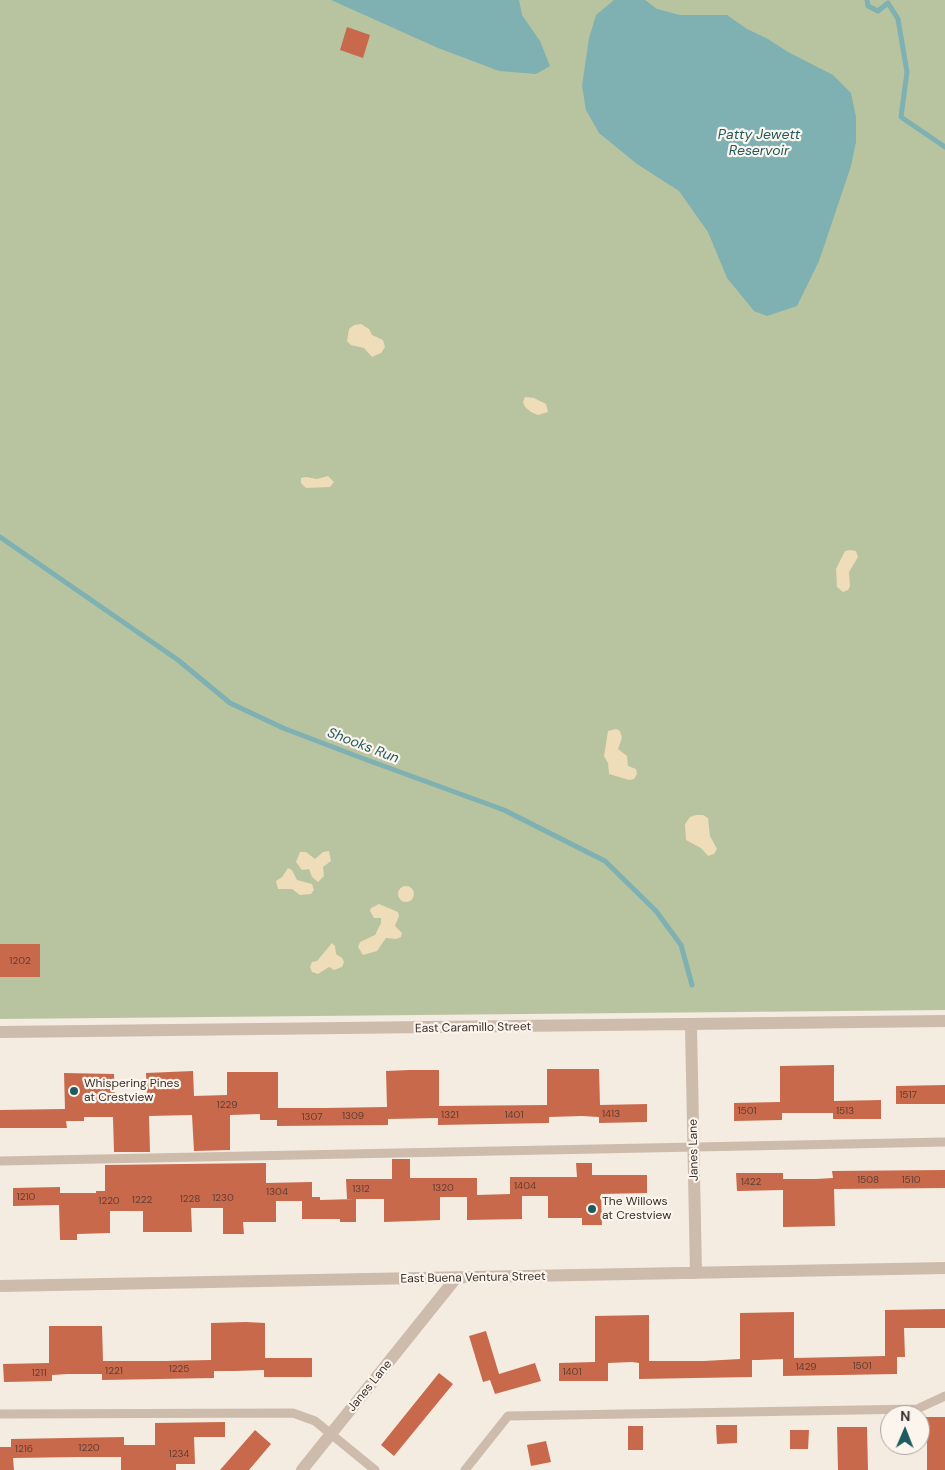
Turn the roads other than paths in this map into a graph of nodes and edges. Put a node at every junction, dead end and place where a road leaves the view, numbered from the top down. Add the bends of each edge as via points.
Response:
1 (945, 1022) edge
2 (691, 1026) junction
3 (0, 1032) edge
4 (945, 1142) edge
5 (694, 1148) junction
6 (0, 1161) edge
7 (945, 1268) edge
8 (696, 1273) junction
9 (456, 1278) junction
10 (0, 1286) edge
11 (945, 1396) edge
12 (0, 1414) edge
13 (331, 1434) junction
14 (302, 1470) edge
15 (375, 1470) edge
16 (465, 1470) edge

1 - 2 street, East Caramillo Street
2 - 3 street, East Caramillo Street
2 - 5 street, Janes Lane
4 - 5 lane
5 - 6 lane
5 - 8 street, Janes Lane
7 - 8 street, East Buena Ventura Street
8 - 9 street, East Buena Ventura Street
9 - 10 street, East Buena Ventura Street
9 - 13 street, Janes Lane
11 - 16 lane via 917,1409 508,1416
12 - 13 lane via 293,1412 307,1417
13 - 14 street, Janes Lane
13 - 15 lane

